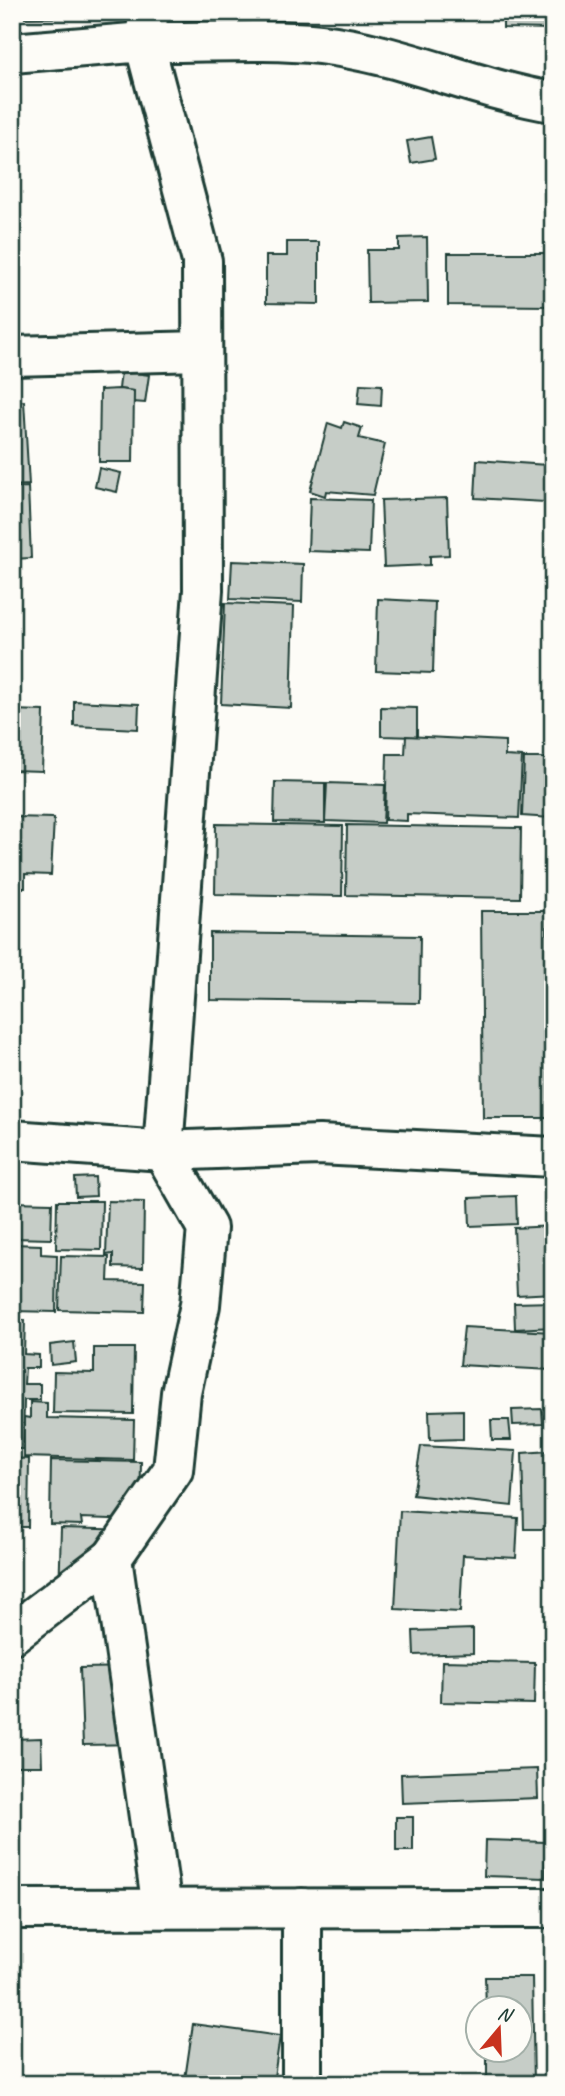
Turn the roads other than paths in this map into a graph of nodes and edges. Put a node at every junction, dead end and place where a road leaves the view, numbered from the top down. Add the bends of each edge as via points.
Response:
1 (146, 27) edge
2 (12, 53) edge
3 (553, 102) edge
4 (202, 351) junction
5 (12, 356) edge
6 (12, 1140) edge
7 (163, 1151) junction
8 (553, 1157) edge
9 (113, 1558) junction
10 (12, 1634) edge
11 (162, 1908) junction
12 (302, 1908) junction
13 (553, 1908) edge
14 (12, 1909) edge
15 (302, 2084) edge

1 - 2 street
1 - 3 street via 321,44
1 - 4 street via 202,261
4 - 5 street
4 - 7 street via 202,590
6 - 7 street
7 - 8 street via 319,1145
7 - 9 street via 207,1228 200,1305 181,1393 173,1470
9 - 10 street
9 - 11 street
11 - 12 street
11 - 14 street
12 - 13 street
12 - 15 street

